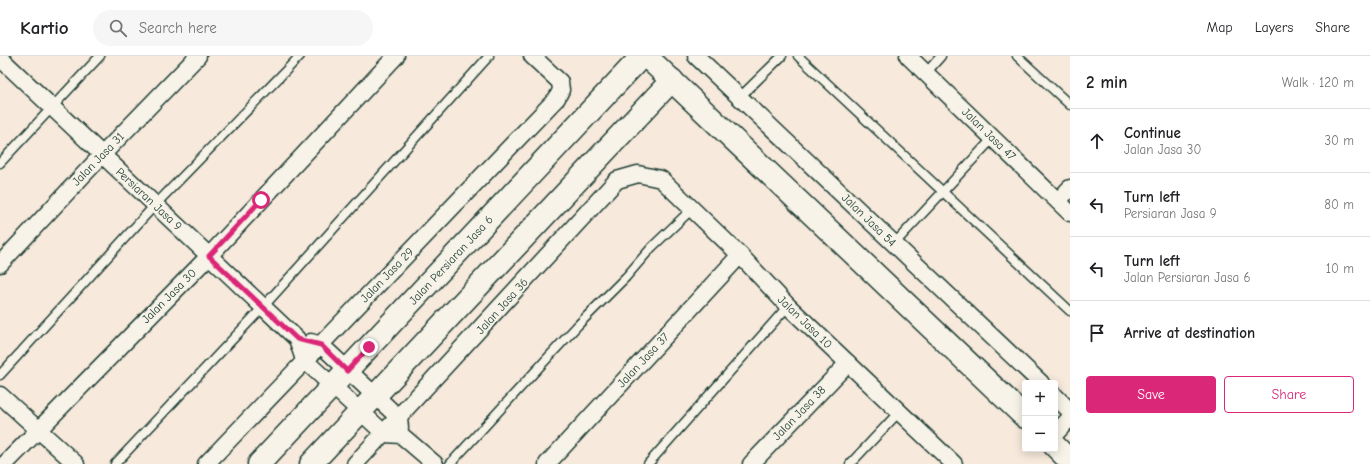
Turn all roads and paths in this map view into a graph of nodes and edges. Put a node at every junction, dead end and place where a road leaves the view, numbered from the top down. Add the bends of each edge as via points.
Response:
1 (100, 56) edge
2 (198, 56) edge
3 (300, 56) edge
4 (396, 56) edge
5 (488, 56) edge
6 (532, 56) edge
7 (642, 56) edge
8 (646, 56) edge
9 (696, 56) edge
10 (782, 56) edge
11 (798, 56) edge
12 (908, 56) edge
13 (941, 56) edge
14 (1017, 56) edge
15 (0, 58) edge
16 (926, 73) junction
17 (672, 80) junction
18 (740, 97) junction
19 (1070, 105) edge
20 (51, 106) junction
21 (993, 138) junction
22 (102, 155) junction
23 (0, 163) edge
24 (661, 179) joint
25 (1070, 188) edge
26 (943, 192) junction
27 (1058, 201) junction
28 (155, 205) junction
29 (692, 209) junction
30 (1070, 213) edge
31 (894, 244) junction
32 (740, 255) junction
33 (209, 256) junction
34 (0, 264) edge
35 (788, 306) junction
36 (263, 307) junction
37 (1070, 311) edge
38 (297, 339) junction
39 (321, 345) junction
40 (304, 360) junction
41 (848, 363) junction
42 (347, 371) junction
43 (0, 375) edge
44 (1038, 380) edge
45 (332, 386) junction
46 (0, 395) edge
47 (1058, 399) edge
48 (368, 404) junction
49 (900, 411) junction
50 (1070, 411) edge
51 (1024, 416) edge
52 (399, 418) junction
53 (1070, 418) edge
54 (38, 429) junction
55 (1058, 431) edge
56 (384, 434) junction
57 (401, 435) junction
58 (1058, 449) edge
59 (1070, 461) edge
60 (951, 463) edge
61 (5, 464) edge
62 (76, 464) edge
63 (115, 464) edge
64 (206, 464) edge
65 (259, 464) edge
66 (311, 464) edge
67 (355, 464) edge
68 (435, 464) edge
69 (450, 464) edge
70 (547, 464) edge
71 (648, 464) edge
72 (751, 464) edge
73 (850, 464) edge

1 - 20 lane
2 - 22 street, Jalan Jasa 31
3 - 28 lane
4 - 33 street, Jalan Jasa 30
5 - 36 lane
6 - 39 street, Jalan Jasa 29 via 560,82 561,90 557,98
7 - 42 street, Jalan Persiaran Jasa 6
8 - 17 street
9 - 18 street, Jalan Jasa 54
10 - 18 lane
11 - 26 lane
12 - 16 street, Jalan Jasa 47
13 - 16 lane
14 - 19 lane
15 - 20 street, Persiaran Jasa 9
16 - 21 street, Jalan Jasa 47
17 - 48 street
17 - 51 street
18 - 31 street, Jalan Jasa 54
20 - 22 street, Persiaran Jasa 9
20 - 23 lane
21 - 26 lane
21 - 27 street, Jalan Jasa 47
22 - 28 street, Persiaran Jasa 9
22 - 34 street, Jalan Jasa 31
24 - 29 street, Jalan Jasa 10
24 - 52 street, Jalan Jasa 36 via 638,174 617,180
25 - 27 street
26 - 31 lane
26 - 37 lane
27 - 30 street, Jalan Jasa 47
28 - 33 street, Persiaran Jasa 9
28 - 43 lane
29 - 32 street, Jalan Jasa 10
29 - 69 lane via 652,247
31 - 44 street, Jalan Jasa 54
32 - 35 street, Jalan Jasa 10
32 - 70 street, Jalan Jasa 37
33 - 36 street, Persiaran Jasa 9
33 - 54 street, Jalan Jasa 30
35 - 41 street, Jalan Jasa 10
35 - 71 lane
36 - 38 street, Persiaran Jasa 9
36 - 63 lane
38 - 39 street, Persiaran Jasa 9
38 - 40 street, Persiaran Jasa 9
39 - 40 street, Jalan Jasa 29
39 - 42 street
40 - 45 street, Persiaran Jasa 9
40 - 64 street, Jalan Jasa 29
41 - 49 street, Jalan Jasa 10
41 - 72 street, Jalan Jasa 38
42 - 45 street, Jalan Persiaran Jasa 6
42 - 48 street
45 - 48 street, Persiaran Jasa 9
45 - 65 street, Jalan Persiaran Jasa 6
46 - 54 street
47 - 50 street
48 - 52 street
48 - 56 street
48 - 66 street
49 - 60 street, Jalan Jasa 10
49 - 73 lane
52 - 56 street, Jalan Jasa 36
52 - 57 street
53 - 55 street
54 - 61 street, Jalan Jasa 30
54 - 62 street
56 - 57 street
56 - 67 street, Jalan Jasa 36
57 - 68 street
58 - 59 street

